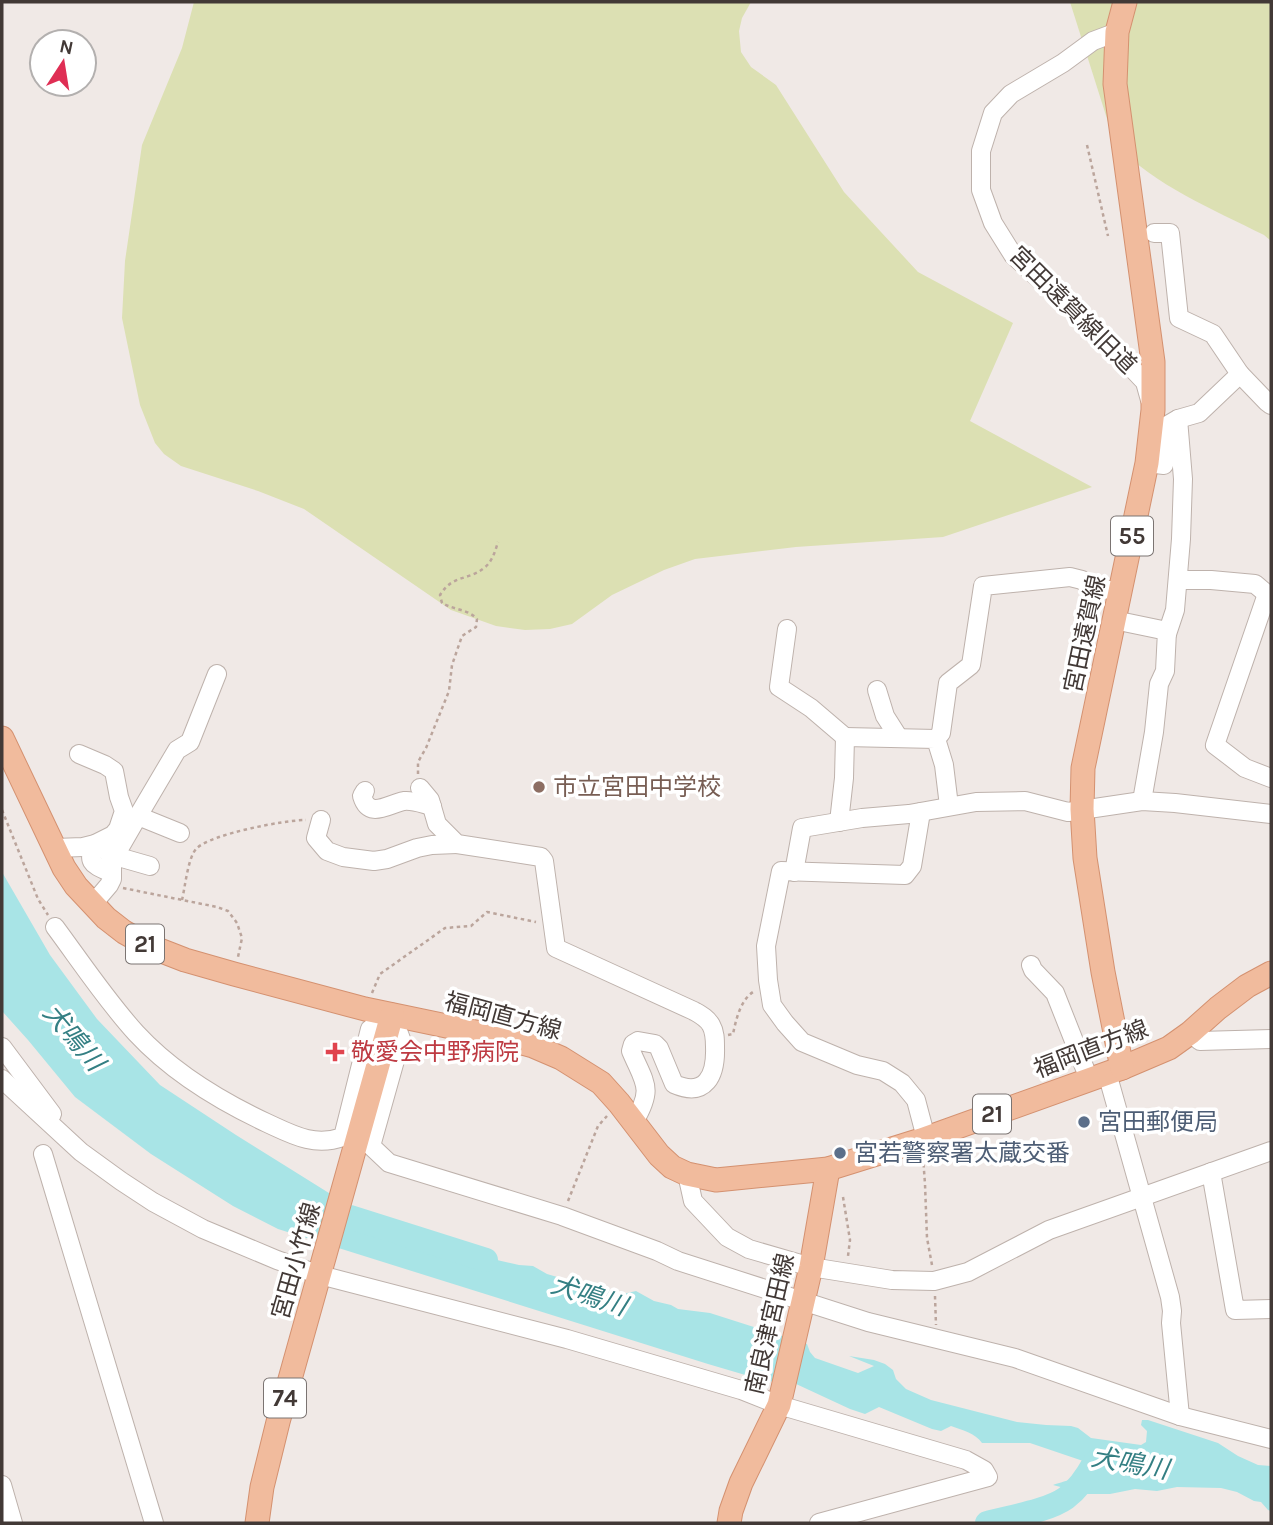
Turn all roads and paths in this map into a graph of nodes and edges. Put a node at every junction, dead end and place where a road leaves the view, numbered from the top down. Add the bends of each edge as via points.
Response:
1 (1125, 2) edge
2 (1117, 32) junction
3 (1087, 145) dead end
4 (1154, 233) dead end
5 (1108, 236) dead end
6 (1240, 374) junction
7 (1271, 405) edge
8 (1153, 410) junction
9 (1178, 419) junction
10 (1147, 463) junction
11 (498, 542) dead end
12 (1178, 580) junction
13 (1120, 592) junction
14 (1269, 595) edge
15 (1115, 620) junction
16 (787, 629) dead end
17 (1167, 634) junction
18 (217, 674) dead end
19 (877, 690) dead end
20 (845, 737) junction
21 (2, 738) edge
22 (899, 738) junction
23 (936, 739) junction
24 (79, 754) dead end
25 (1271, 778) edge
26 (420, 788) joint
27 (365, 791) dead end
28 (1142, 801) junction
29 (432, 806) junction
30 (949, 806) junction
31 (1082, 809) junction
32 (2, 810) edge
33 (921, 812) junction
34 (1271, 814) edge
35 (138, 816) junction
36 (321, 820) joint
37 (839, 822) junction
38 (180, 833) dead end
39 (457, 845) junction
40 (94, 846) junction
41 (55, 849) junction
42 (150, 866) dead end
43 (112, 872) junction
44 (794, 872) junction
45 (182, 900) junction
46 (92, 905) junction
47 (553, 925) junction
48 (55, 927) joint
49 (1031, 965) dead end
50 (1271, 973) edge
51 (234, 974) junction
52 (768, 984) junction
53 (365, 1009) junction
54 (389, 1025) junction
55 (1190, 1033) junction
56 (715, 1038) junction
57 (1271, 1039) edge
58 (2, 1047) edge
59 (1106, 1073) junction
60 (2, 1079) edge
61 (619, 1103) junction
62 (634, 1122) junction
63 (923, 1139) junction
64 (1271, 1151) edge
65 (81, 1152) junction
66 (43, 1154) dead end
67 (833, 1168) junction
68 (1211, 1172) junction
69 (687, 1174) junction
70 (1141, 1197) junction
71 (562, 1216) junction
72 (811, 1267) junction
73 (846, 1272) junction
74 (320, 1275) junction
75 (934, 1281) junction
76 (804, 1301) junction
77 (1271, 1309) edge
78 (937, 1339) junction
79 (779, 1405) junction
80 (1180, 1416) junction
81 (1271, 1439) edge
82 (2, 1485) edge
83 (13, 1523) edge
84 (154, 1523) edge
85 (257, 1523) edge
86 (729, 1523) edge
87 (818, 1523) edge

1 - 2 main road, 宮田遠賀線 / 55
2 - 8 main road, 宮田遠賀線 / 55 via 1115,84 1151,349
2 - 8 street, 宮田遠賀線旧道 via 1093,41 1011,94 993,113 981,150 981,190 993,223 1013,255 1094,328 1145,382
3 - 5 path
4 - 6 street via 1170,233 1179,318 1213,334
6 - 7 street
6 - 9 street via 1199,412
8 - 10 main road, 宮田遠賀線 / 55
9 - 10 street via 1166,426 1164,465
9 - 12 street via 1183,479
10 - 13 main road, 宮田遠賀線 / 55
11 - 26 path via 486,567 458,578 440,595 442,603 477,619 476,627 462,636 449,691 418,762
12 - 14 street via 1255,584
12 - 17 street
13 - 15 main road, 宮田遠賀線 / 55
13 - 23 street via 1070,577 983,586 971,665 948,682 941,733
14 - 25 street via 1215,745 1245,768
15 - 17 street
15 - 31 main road, 宮田遠賀線 / 55 via 1083,768
16 - 20 street via 779,687
17 - 28 street
18 - 35 street via 190,742 177,750
19 - 22 street via 885,716
20 - 22 street
20 - 37 street
21 - 41 main road, 福岡直方線 / 21
22 - 23 street
23 - 30 street
24 - 40 street via 114,771 124,811 113,835
26 - 29 street
27 - 29 street via 364,803 377,810 407,801
28 - 31 street
28 - 34 street
29 - 39 street via 437,824
30 - 31 street via 1025,802 1068,812
30 - 33 street
31 - 59 main road, 宮田遠賀線 / 55 via 1103,972
32 - 48 path via 38,899
33 - 37 street
33 - 44 street via 912,866 905,875
35 - 38 street
35 - 43 street
36 - 39 street via 316,838 327,851 343,857 374,861 432,845
36 - 45 path via 274,823 196,848
37 - 44 street via 802,828
39 - 47 street via 541,857
40 - 41 street
40 - 43 street via 90,860
41 - 46 main road, 福岡直方線 / 21
42 - 43 street
43 - 45 path
43 - 46 street
44 - 52 street via 781,871 766,946
45 - 51 path via 228,911 237,923 242,938
46 - 51 main road, 福岡直方線 / 21 via 149,946
47 - 53 path via 487,912 471,926 446,929 380,974
47 - 56 street via 556,948 700,1014
48 - 54 street via 128,1023 163,1058 236,1109 300,1139 343,1137 370,1029
49 - 59 street via 1055,993
50 - 55 main road, 福岡直方線 / 21 via 1247,986
51 - 53 main road, 福岡直方線 / 21
52 - 56 path via 749,994 733,1034
52 - 63 street via 772,1005 803,1042 883,1071 902,1083 916,1100
53 - 54 main road, 福岡直方線 / 21
54 - 61 main road, 福岡直方線 / 21 via 504,1038 533,1046 582,1070
54 - 71 street via 401,1039 370,1146 389,1163
54 - 74 main road, 宮田小竹線 / 74
55 - 57 street via 1200,1041
55 - 59 main road, 福岡直方線 / 21 via 1168,1048
56 - 62 street via 711,1078 695,1089 674,1084 655,1044 633,1044 631,1051 647,1090
58 - 65 street
59 - 63 main road, 福岡直方線 / 21
59 - 70 street
60 - 65 street
61 - 62 main road, 福岡直方線 / 21
61 - 71 path via 597,1126
62 - 69 main road, 福岡直方線 / 21 via 659,1155
63 - 67 main road, 福岡直方線 / 21
63 - 75 path via 926,1238
64 - 68 street
65 - 74 street via 153,1202 203,1229
66 - 84 street
67 - 69 main road, 福岡直方線 / 21 via 716,1180
67 - 72 main road, 南良津宮田線
67 - 73 path via 850,1240
68 - 70 street
68 - 77 street via 1235,1310
69 - 72 street via 693,1202 727,1237 749,1249
70 - 75 street via 1049,1230 968,1272
70 - 80 street via 1170,1297
71 - 76 street via 678,1261
72 - 73 street
72 - 76 main road, 南良津宮田線
73 - 75 street
74 - 79 street via 567,1339
74 - 85 main road, 宮田小竹線 / 74 via 268,1461
75 - 78 path
76 - 78 street
76 - 79 main road, 南良津宮田線
78 - 80 street via 1015,1358
79 - 86 main road, 南良津宮田線 via 741,1483
79 - 87 street via 966,1461 988,1477
80 - 81 street
82 - 83 street

